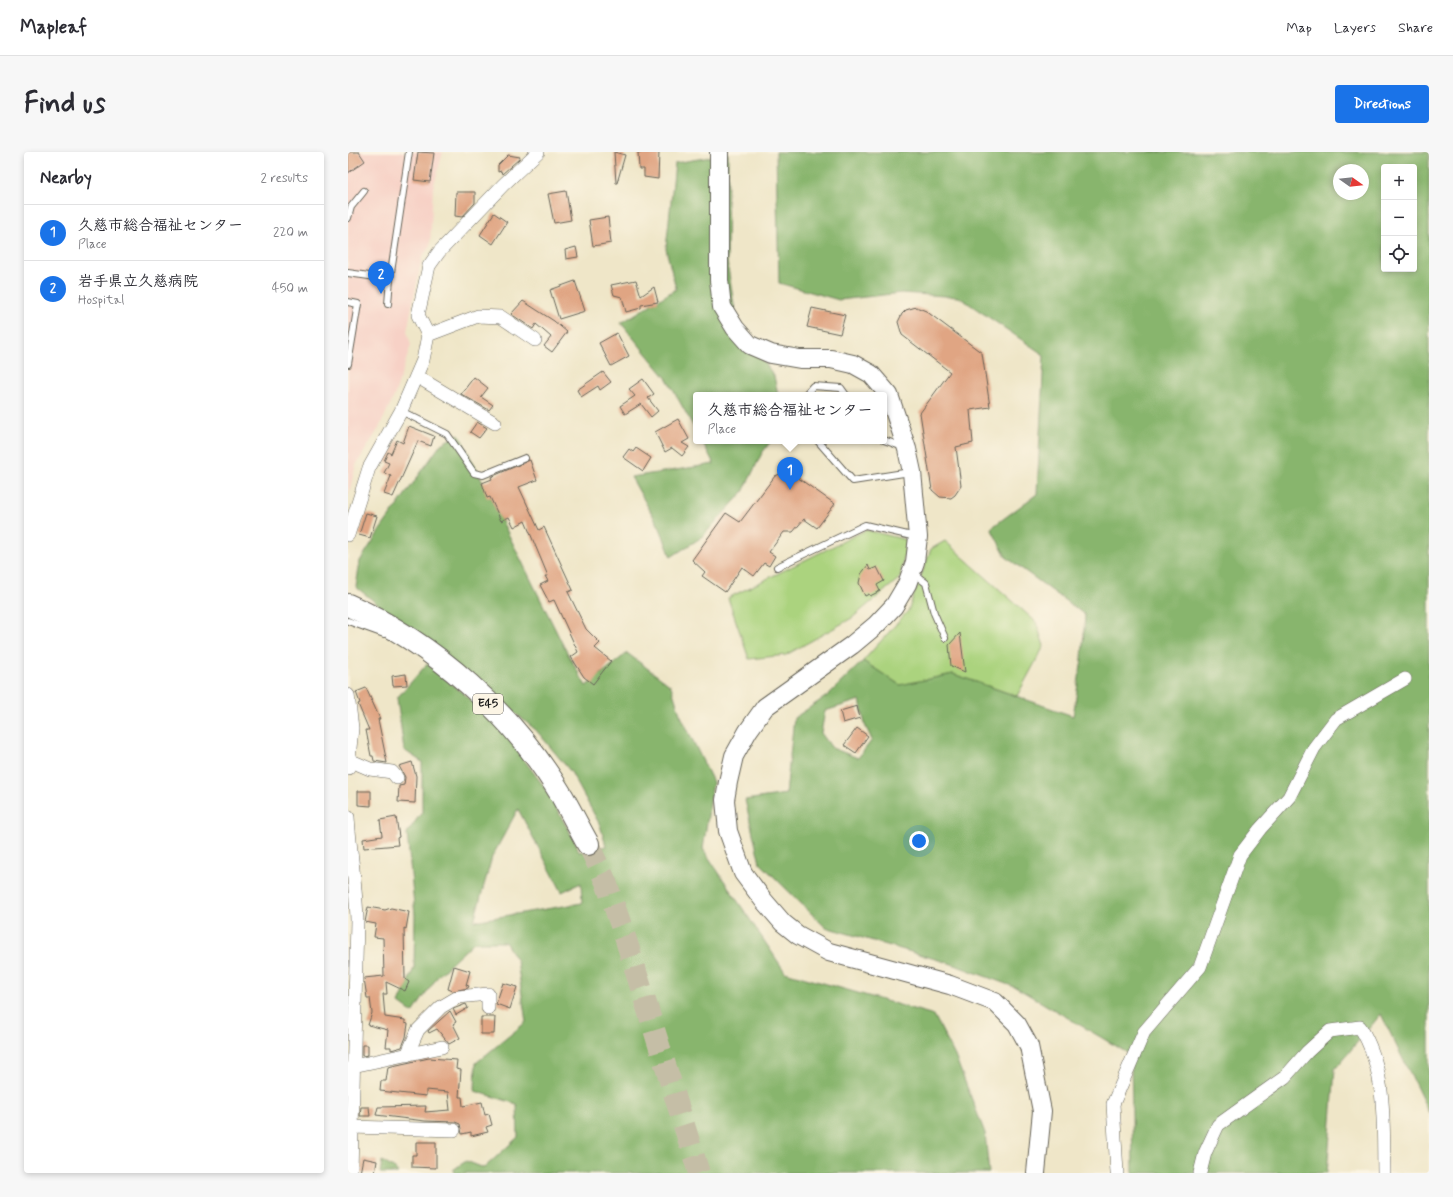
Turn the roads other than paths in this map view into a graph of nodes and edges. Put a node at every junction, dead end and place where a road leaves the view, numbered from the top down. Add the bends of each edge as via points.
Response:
1 (409, 152) edge
2 (538, 152) edge
3 (719, 152) edge
4 (364, 191) dead end
5 (348, 218) edge
6 (348, 273) edge
7 (390, 279) junction
8 (348, 302) edge
9 (388, 304) dead end
10 (428, 335) junction
11 (534, 340) dead end
12 (348, 364) edge
13 (416, 376) junction
14 (808, 392) edge
15 (844, 392) edge
16 (886, 392) edge
17 (887, 393) edge
18 (401, 411) junction
19 (495, 423) dead end
20 (887, 441) edge
21 (821, 444) edge
22 (908, 449) junction
23 (525, 458) dead end
24 (912, 472) junction
25 (348, 535) edge
26 (918, 537) junction
27 (777, 567) dead end
28 (911, 572) junction
29 (348, 605) edge
30 (348, 621) edge
31 (389, 636) dead end
32 (945, 638) dead end
33 (402, 643) dead end
34 (443, 662) junction
35 (1405, 679) dead end
36 (348, 695) edge
37 (348, 764) edge
38 (397, 778) dead end
39 (348, 817) edge
40 (588, 844) tunnel mouth
41 (352, 920) edge
42 (352, 997) edge
43 (488, 1008) dead end
44 (442, 1048) dead end
45 (407, 1055) junction
46 (353, 1066) junction
47 (351, 1127) junction
48 (454, 1130) dead end
49 (350, 1151) edge
50 (351, 1173) edge
51 (1036, 1173) edge
52 (1117, 1173) edge
53 (1200, 1173) edge
54 (1384, 1173) edge

1 - 7 lane
2 - 10 street via 503,185 428,266 418,315
3 - 16 street via 719,280 722,307 735,328 750,345 771,354 800,359 831,359 853,364 871,374
4 - 5 lane via 351,207
6 - 7 lane
7 - 9 lane
8 - 12 lane via 358,304
10 - 11 street via 478,316 501,317
10 - 13 street via 423,360
13 - 18 street
13 - 19 street
14 - 15 lane via 813,386 841,388
17 - 22 street
18 - 23 lane via 447,434 474,473 483,475
18 - 25 street via 369,468
20 - 22 lane
21 - 24 lane via 853,481
22 - 24 street
24 - 26 street
26 - 27 lane via 865,525
26 - 28 street
28 - 32 lane via 926,583 934,613
28 - 51 street via 894,606 876,625 765,707 748,731 734,756 728,782 725,800 728,831 743,873 783,923 798,935 829,952 950,985 995,1002 1017,1024 1029,1046 1042,1111
29 - 34 highway, E45 via 396,631
30 - 31 lane
33 - 34 lane
34 - 40 highway, E45 via 506,722 536,759 561,795
35 - 52 street via 1336,719 1314,748 1289,797 1260,828 1240,855 1200,967 1144,1032 1113,1104
36 - 37 street via 352,728
37 - 38 street via 392,772
39 - 41 street via 356,890
41 - 42 street
42 - 46 street
43 - 45 street via 488,994 458,997 441,1007 418,1030
44 - 45 street
45 - 46 street
46 - 47 street
47 - 48 street
47 - 49 street
49 - 50 street
53 - 54 street via 1205,1153 1218,1125 1284,1077 1330,1031 1360,1027 1370,1043 1383,1098

